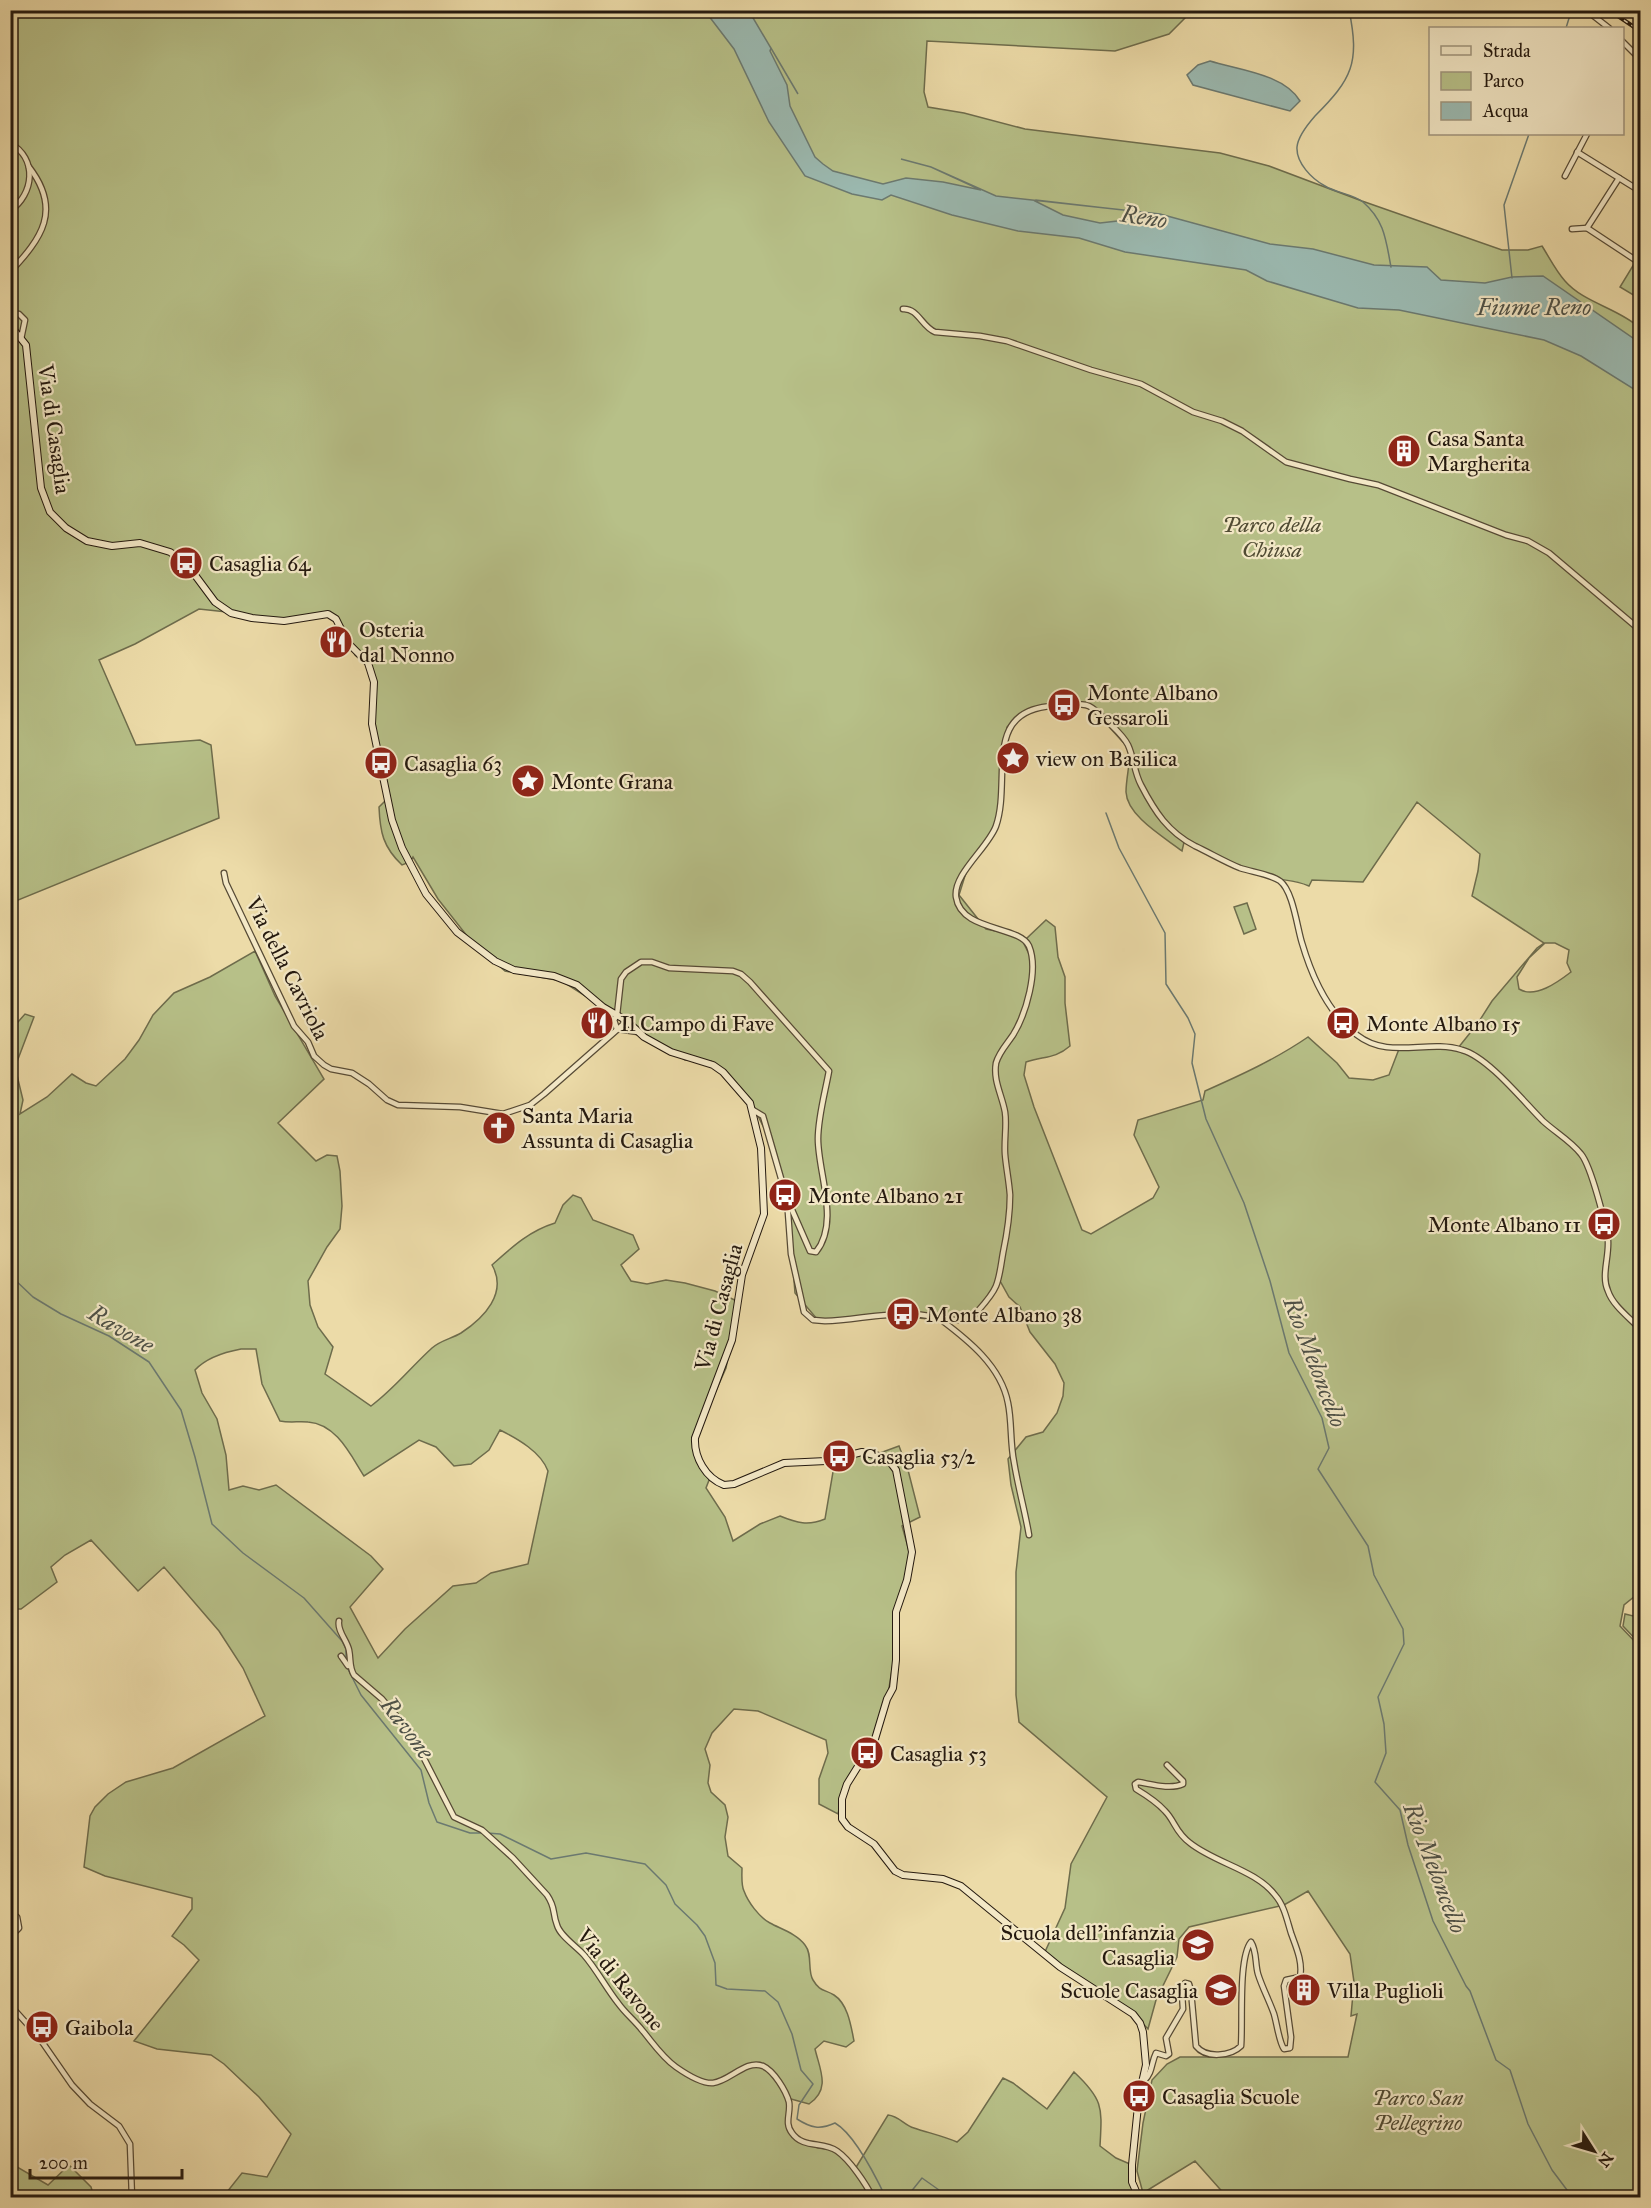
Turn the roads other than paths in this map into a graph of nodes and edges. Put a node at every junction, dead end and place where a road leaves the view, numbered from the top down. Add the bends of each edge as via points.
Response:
1 (1586, 10) edge
2 (1608, 27) edge
3 (1624, 42) edge
4 (1641, 59) edge
5 (1586, 135) edge
6 (10, 143) edge
7 (1577, 152) junction
8 (29, 167) junction
9 (1565, 176) dead end
10 (1619, 178) junction
11 (1641, 191) edge
12 (10, 211) edge
13 (1587, 228) junction
14 (1572, 229) dead end
15 (1641, 263) edge
16 (10, 272) edge
17 (903, 309) dead end
18 (10, 313) edge
19 (10, 325) edge
20 (21, 339) junction
21 (1641, 630) edge
22 (224, 873) dead end
23 (617, 1015) junction
24 (627, 1021) junction
25 (616, 1029) junction
26 (638, 1032) junction
27 (753, 1110) junction
28 (787, 1199) junction
29 (937, 1317) junction
30 (1641, 1329) edge
31 (1029, 1535) dead end
32 (339, 1621) dead end
33 (341, 1656) dead end
34 (350, 1669) junction
35 (1167, 1766) dead end
36 (10, 1912) edge
37 (10, 1937) edge
38 (10, 2005) edge
39 (1143, 2081) junction
40 (132, 2198) edge
41 (873, 2198) edge
42 (1139, 2198) edge

1 - 2 street
3 - 4 street
5 - 7 street
6 - 8 street via 24,155
7 - 9 street
7 - 10 street
8 - 12 street via 28,191
8 - 16 street via 44,192 44,227 33,248
10 - 11 street
10 - 13 street
13 - 14 street
13 - 15 street
17 - 21 street via 913,311 935,332 1007,341 1141,384 1193,412 1242,431 1286,462 1378,485 1537,545
18 - 20 street via 25,320
19 - 20 street, Via di Casaglia
20 - 23 street, Via di Casaglia via 26,345 30,371 41,488 50,512 87,541 112,546 140,543 170,552 186,563 215,602 231,614 284,621 328,614 336,619 348,643 368,663 374,682 372,724 392,820 426,894 457,932 495,961 514,970 554,976 577,985
22 - 25 street, Via della Cavriola via 294,1026 314,1056 331,1069 352,1073 398,1105 512,1112 544,1094
23 - 24 street, Via di Casaglia
23 - 25 street
23 - 28 street via 621,979 641,962 738,973 750,982 829,1071 818,1139 828,1210 822,1245 816,1252 810,1251
24 - 25 street, Via della Cavriola
24 - 26 street, Via di Casaglia
25 - 26 street
26 - 27 street, Via di Casaglia via 671,1052 713,1065 750,1102
27 - 28 street via 763,1116
27 - 39 street, Via di Casaglia via 761,1148 764,1214 742,1275 732,1341 695,1438 698,1456 709,1476 724,1485 784,1463 826,1461 862,1452 881,1455 896,1470 912,1552 896,1612 893,1688 875,1739 847,1784 842,1819 874,1844 895,1871 961,1886 1060,1967 1133,2014 1143,2032
28 - 29 street via 791,1254 804,1312 813,1320 908,1314
29 - 30 street via 971,1319 994,1290 1010,1195 1006,1116 997,1087 996,1065 1018,1025 1032,981 1028,943 969,916 960,907 956,893 996,824 1011,723 1033,708 1086,705 1122,736 1142,788 1172,831 1229,863 1280,882 1289,895 1303,948 1323,995 1348,1028 1374,1046 1467,1051 1481,1059 1580,1153 1607,1234 1605,1284 1614,1301
29 - 31 street via 990,1363 1001,1381 1008,1401 1014,1462
32 - 34 street via 349,1650
33 - 34 street, Via di Ravone
34 - 41 street, Via di Ravone via 398,1715 411,1733 454,1817 488,1835 547,1895 560,1930 665,2058 688,2074 714,2083 756,2064 765,2067 789,2102 787,2120 793,2135 807,2144 837,2151
35 - 39 street, Via di Casaglia via 1183,1784 1138,1782 1136,1789 1166,1811 1181,1836 1194,1846 1261,1880 1276,1895 1299,1954 1301,1971 1300,1977 1286,1980 1284,1986 1290,2048 1281,2045 1251,1942 1242,1986 1241,2046 1236,2051 1210,2054 1199,2050 1191,1991 1185,1983 1183,2009 1166,2038 1169,2054 1156,2053 1153,2067
36 - 37 street via 17,1917 19,1928
38 - 40 street via 38,2036 72,2085 119,2126 130,2144
39 - 42 street, Via di Casaglia via 1132,2165 1132,2182

